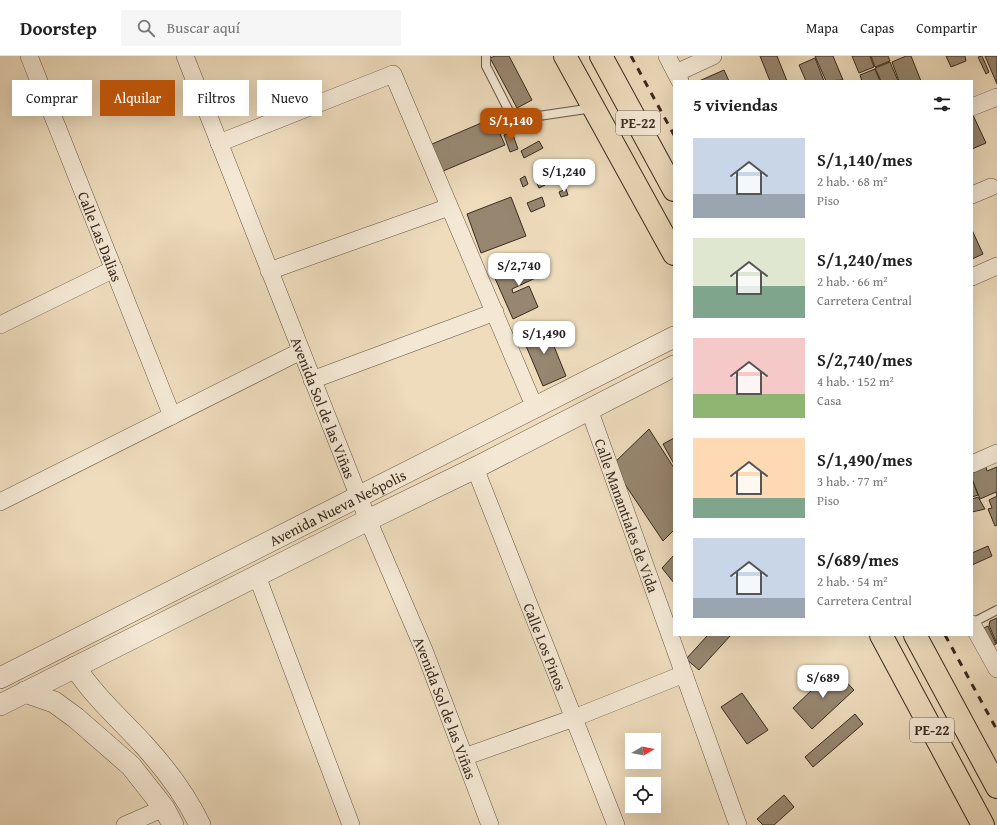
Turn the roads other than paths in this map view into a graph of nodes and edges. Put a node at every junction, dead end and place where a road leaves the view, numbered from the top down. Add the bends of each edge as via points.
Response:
1 (29, 56) edge
2 (185, 56) edge
3 (486, 56) edge
4 (565, 56) edge
5 (601, 56) edge
6 (667, 56) edge
7 (713, 56) edge
8 (678, 77) edge
9 (997, 97) edge
10 (973, 107) edge
11 (594, 108) junction
12 (219, 143) junction
13 (991, 187) dead end
14 (673, 188) edge
15 (973, 195) edge
16 (449, 207) junction
17 (673, 252) edge
18 (997, 266) edge
19 (114, 269) junction
20 (270, 271) junction
21 (973, 277) edge
22 (495, 312) junction
23 (0, 324) edge
24 (673, 338) edge
25 (301, 351) junction
26 (673, 366) edge
27 (312, 380) junction
28 (536, 408) junction
29 (589, 408) junction
30 (172, 416) junction
31 (997, 453) edge
32 (973, 464) edge
33 (475, 468) junction
34 (359, 497) junction
35 (0, 502) edge
36 (368, 520) junction
37 (257, 576) junction
38 (997, 610) edge
39 (973, 622) edge
40 (973, 625) edge
41 (882, 636) edge
42 (916, 636) edge
43 (75, 666) junction
44 (997, 669) edge
45 (684, 674) junction
46 (0, 678) edge
47 (25, 692) junction
48 (0, 705) edge
49 (574, 718) junction
50 (464, 757) junction
51 (997, 787) edge
52 (169, 816) edge
53 (125, 825) edge
54 (200, 825) edge
55 (351, 825) edge
56 (490, 825) edge
57 (616, 825) edge
58 (738, 825) edge
59 (983, 825) edge

1 - 19 street, Calle Las Dalias
2 - 12 street, Avenida Sol de las Viñas
3 - 11 lane via 486,66 511,115 525,118
4 - 11 highway, PE-22
5 - 14 highway, PE-22
6 - 8 street
7 - 8 street
9 - 10 street
11 - 17 highway, PE-22
12 - 16 street via 393,74
12 - 20 street, Avenida Sol de las Viñas
13 - 15 street
16 - 20 street
16 - 22 street
18 - 21 street
19 - 23 street
19 - 30 street, Calle Las Dalias
20 - 25 street, Avenida Sol de las Viñas
22 - 27 street
22 - 28 street
24 - 28 street, Avenida Nueva Neópolis
25 - 27 street, Avenida Sol de las Viñas
25 - 30 street
26 - 29 street, Avenida Nueva Neópolis
27 - 34 street, Avenida Sol de las Viñas
28 - 34 street, Avenida Nueva Neópolis
29 - 33 street, Avenida Nueva Neópolis
29 - 45 street, Calle Manantiales de Vida
30 - 35 street
31 - 32 street
33 - 36 street, Avenida Nueva Neópolis
33 - 49 street, Calle Los Pinos
34 - 36 street, Avenida Sol de las Viñas
34 - 46 street, Avenida Nueva Neópolis
36 - 37 street, Avenida Nueva Neópolis
36 - 50 street, Avenida Sol de las Viñas via 424,650
37 - 43 street, Avenida Nueva Neópolis
37 - 55 street
38 - 39 lane
40 - 44 street
41 - 59 highway, PE-22
42 - 51 highway, PE-22
43 - 47 street, Avenida Nueva Neópolis
43 - 54 street via 86,683 145,746 190,804
45 - 49 street
45 - 58 street, Calle Manantiales de Vida
47 - 48 street, Avenida Nueva Neópolis
47 - 52 street via 54,702 76,718 131,766
49 - 50 street
49 - 57 street, Calle Los Pinos
50 - 56 street, Avenida Sol de las Viñas
52 - 53 street

